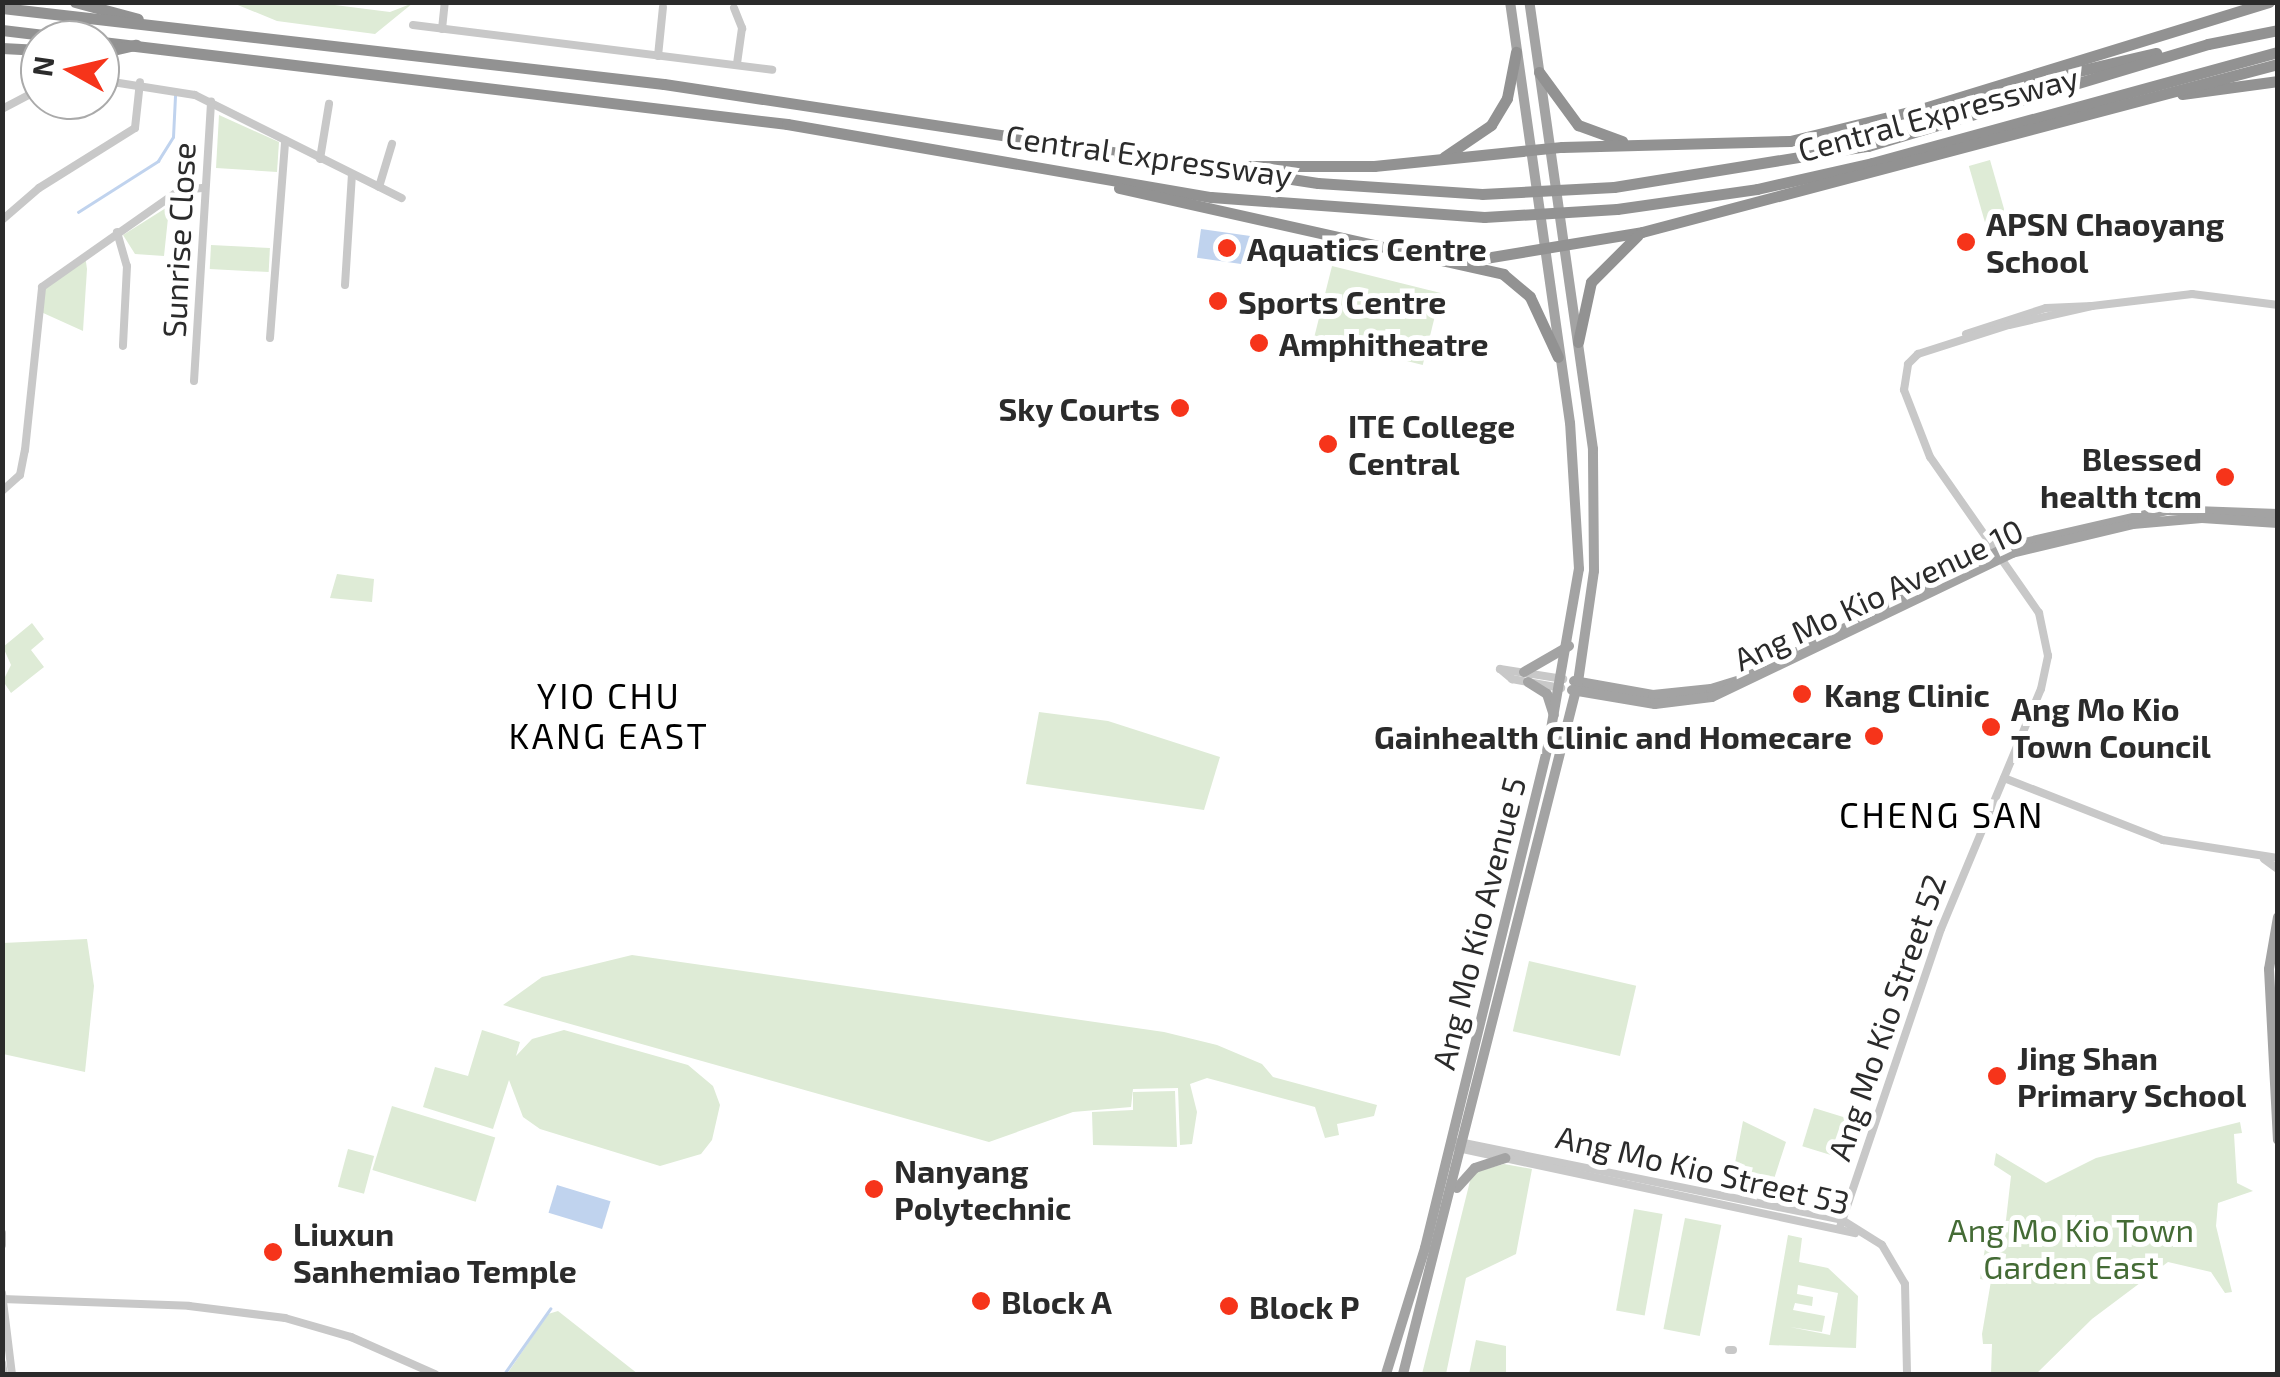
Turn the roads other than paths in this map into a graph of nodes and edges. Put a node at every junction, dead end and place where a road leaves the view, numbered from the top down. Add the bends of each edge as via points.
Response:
1 (75, 2) edge
2 (445, 2) edge
3 (1510, 2) edge
4 (1528, 2) edge
5 (2268, 2) edge
6 (663, 7) dead end
7 (2, 8) edge
8 (734, 8) dead end
9 (144, 22) junction
10 (413, 25) dead end
11 (442, 29) junction
12 (2, 30) edge
13 (2278, 30) edge
14 (140, 43) junction
15 (2208, 44) junction
16 (120, 48) edge
17 (1516, 52) junction
18 (2278, 52) edge
19 (658, 56) junction
20 (2278, 64) edge
21 (737, 66) junction
22 (772, 70) dead end
23 (1539, 72) junction
24 (120, 81) edge
25 (2278, 81) edge
26 (140, 82) junction
27 (1961, 97) junction
28 (2144, 98) junction
29 (211, 102) junction
30 (329, 104) dead end
31 (285, 140) junction
32 (392, 144) dead end
33 (1640, 145) junction
34 (1551, 148) junction
35 (1532, 151) junction
36 (320, 159) junction
37 (1436, 161) junction
38 (1208, 167) junction
39 (352, 174) junction
40 (1090, 178) junction
41 (379, 187) junction
42 (204, 188) junction
43 (402, 198) dead end
44 (2, 220) edge
45 (116, 232) junction
46 (1642, 232) junction
47 (1568, 246) junction
48 (1545, 250) junction
49 (1461, 262) junction
50 (345, 285) dead end
51 (2278, 304) edge
52 (270, 338) dead end
53 (1578, 342) junction
54 (123, 346) dead end
55 (1558, 357) junction
56 (194, 381) dead end
57 (2, 491) edge
58 (2278, 514) edge
59 (2278, 523) edge
60 (1998, 555) junction
61 (1569, 645) junction
62 (1526, 677) junction
63 (1562, 683) junction
64 (1577, 686) junction
65 (1554, 716) junction
66 (2005, 776) junction
67 (2260, 856) junction
68 (2278, 858) edge
69 (2278, 869) edge
70 (1504, 913) junction
71 (1519, 916) junction
72 (2278, 917) edge
73 (2278, 1140) edge
74 (1449, 1143) junction
75 (1465, 1146) junction
76 (1504, 1158) junction
77 (1453, 1193) junction
78 (1841, 1223) junction
79 (3, 1233) edge
80 (2, 1245) edge
81 (4, 1297) edge
82 (2, 1363) edge
83 (4, 1374) edge
84 (12, 1374) edge
85 (435, 1374) edge
86 (1386, 1374) edge
87 (1403, 1374) edge
88 (1908, 1374) edge

1 - 9 highway
2 - 11 street
3 - 17 main road, Ang Mo Kio Avenue 5
4 - 23 main road, Ang Mo Kio Avenue 5
5 - 27 highway
6 - 19 street
7 - 9 highway, Central Expressway
8 - 21 street via 742,28
9 - 38 highway, Central Expressway via 664,84
10 - 11 street
11 - 19 street
12 - 14 highway, Central Expressway
13 - 15 highway, Central Expressway
14 - 16 highway
14 - 40 highway, Central Expressway via 787,124
15 - 27 highway
15 - 38 highway, Central Expressway, bridge via 1868,146 1614,186 1482,194
17 - 35 main road, Ang Mo Kio Avenue 5
17 - 37 highway via 1507,98 1491,125
18 - 40 highway, Central Expressway, bridge via 1872,163 1617,209 1484,217 1211,197
19 - 21 street
20 - 28 highway
21 - 22 street
23 - 33 highway via 1578,125 1595,136
23 - 34 main road, Ang Mo Kio Avenue 5
24 - 26 street
25 - 28 highway
26 - 29 street
26 - 44 street via 135,128 39,188
27 - 33 highway via 1790,142
28 - 46 highway
29 - 31 street
29 - 42 street, Sunrise Close
30 - 36 street
31 - 36 street
31 - 52 street
32 - 41 street
33 - 34 highway
34 - 35 highway
34 - 47 main road, Ang Mo Kio Avenue 5
35 - 37 highway
35 - 48 main road, Ang Mo Kio Avenue 5
36 - 39 street
37 - 38 highway
39 - 41 street
39 - 50 street
40 - 49 highway via 1171,202
41 - 43 street
42 - 45 street via 180,190
42 - 56 street, Sunrise Close
45 - 54 street via 127,266
45 - 57 street via 42,288 25,450 20,475
46 - 47 highway
46 - 53 highway via 1592,282
47 - 48 highway
47 - 53 main road, Ang Mo Kio Avenue 5
48 - 49 highway
48 - 55 main road, Ang Mo Kio Avenue 5
49 - 55 highway via 1512,279 1530,297
51 - 60 street, Ang Mo Kio Street 52 via 2192,294 2046,308 1908,364 1905,394 1930,457
53 - 64 main road, Ang Mo Kio Avenue 5 via 1593,448 1595,541
55 - 61 main road, Ang Mo Kio Avenue 5 via 1580,514
58 - 60 main road, Ang Mo Kio Avenue 10 via 2167,510 2058,532
59 - 60 main road, Ang Mo Kio Avenue 10 via 2202,518 2134,524
60 - 64 main road, Ang Mo Kio Avenue 10 via 1830,646 1712,697 1655,704
60 - 66 street, Ang Mo Kio Street 52 via 2039,612 2048,656
61 - 62 main road
61 - 63 main road, Ang Mo Kio Avenue 5
62 - 63 street
62 - 65 main road via 1547,694
63 - 64 main road, Ang Mo Kio Avenue 10
63 - 65 main road, Ang Mo Kio Avenue 5
64 - 71 main road, Ang Mo Kio Avenue 5
65 - 70 main road, Ang Mo Kio Avenue 5
66 - 67 street via 2163,840
66 - 78 street, Ang Mo Kio Street 52 via 1940,929
67 - 68 street
67 - 69 street
70 - 71 main road via 1512,909
70 - 74 main road, Ang Mo Kio Avenue 5
71 - 75 main road, Ang Mo Kio Avenue 5
72 - 73 main road via 2269,969
74 - 75 street, Ang Mo Kio Street 53
74 - 86 main road, Ang Mo Kio Avenue 5
75 - 76 street, Ang Mo Kio Street 53
75 - 77 main road, Ang Mo Kio Avenue 5
75 - 78 street, Ang Mo Kio Street 53
76 - 77 main road via 1475,1168
76 - 78 street, Ang Mo Kio Street 53
77 - 87 main road, Ang Mo Kio Avenue 5
78 - 88 street, Ang Mo Kio Street 53 via 1882,1244 1905,1284
79 - 80 street
81 - 84 street
81 - 85 street via 280,1318 351,1337
82 - 83 street

